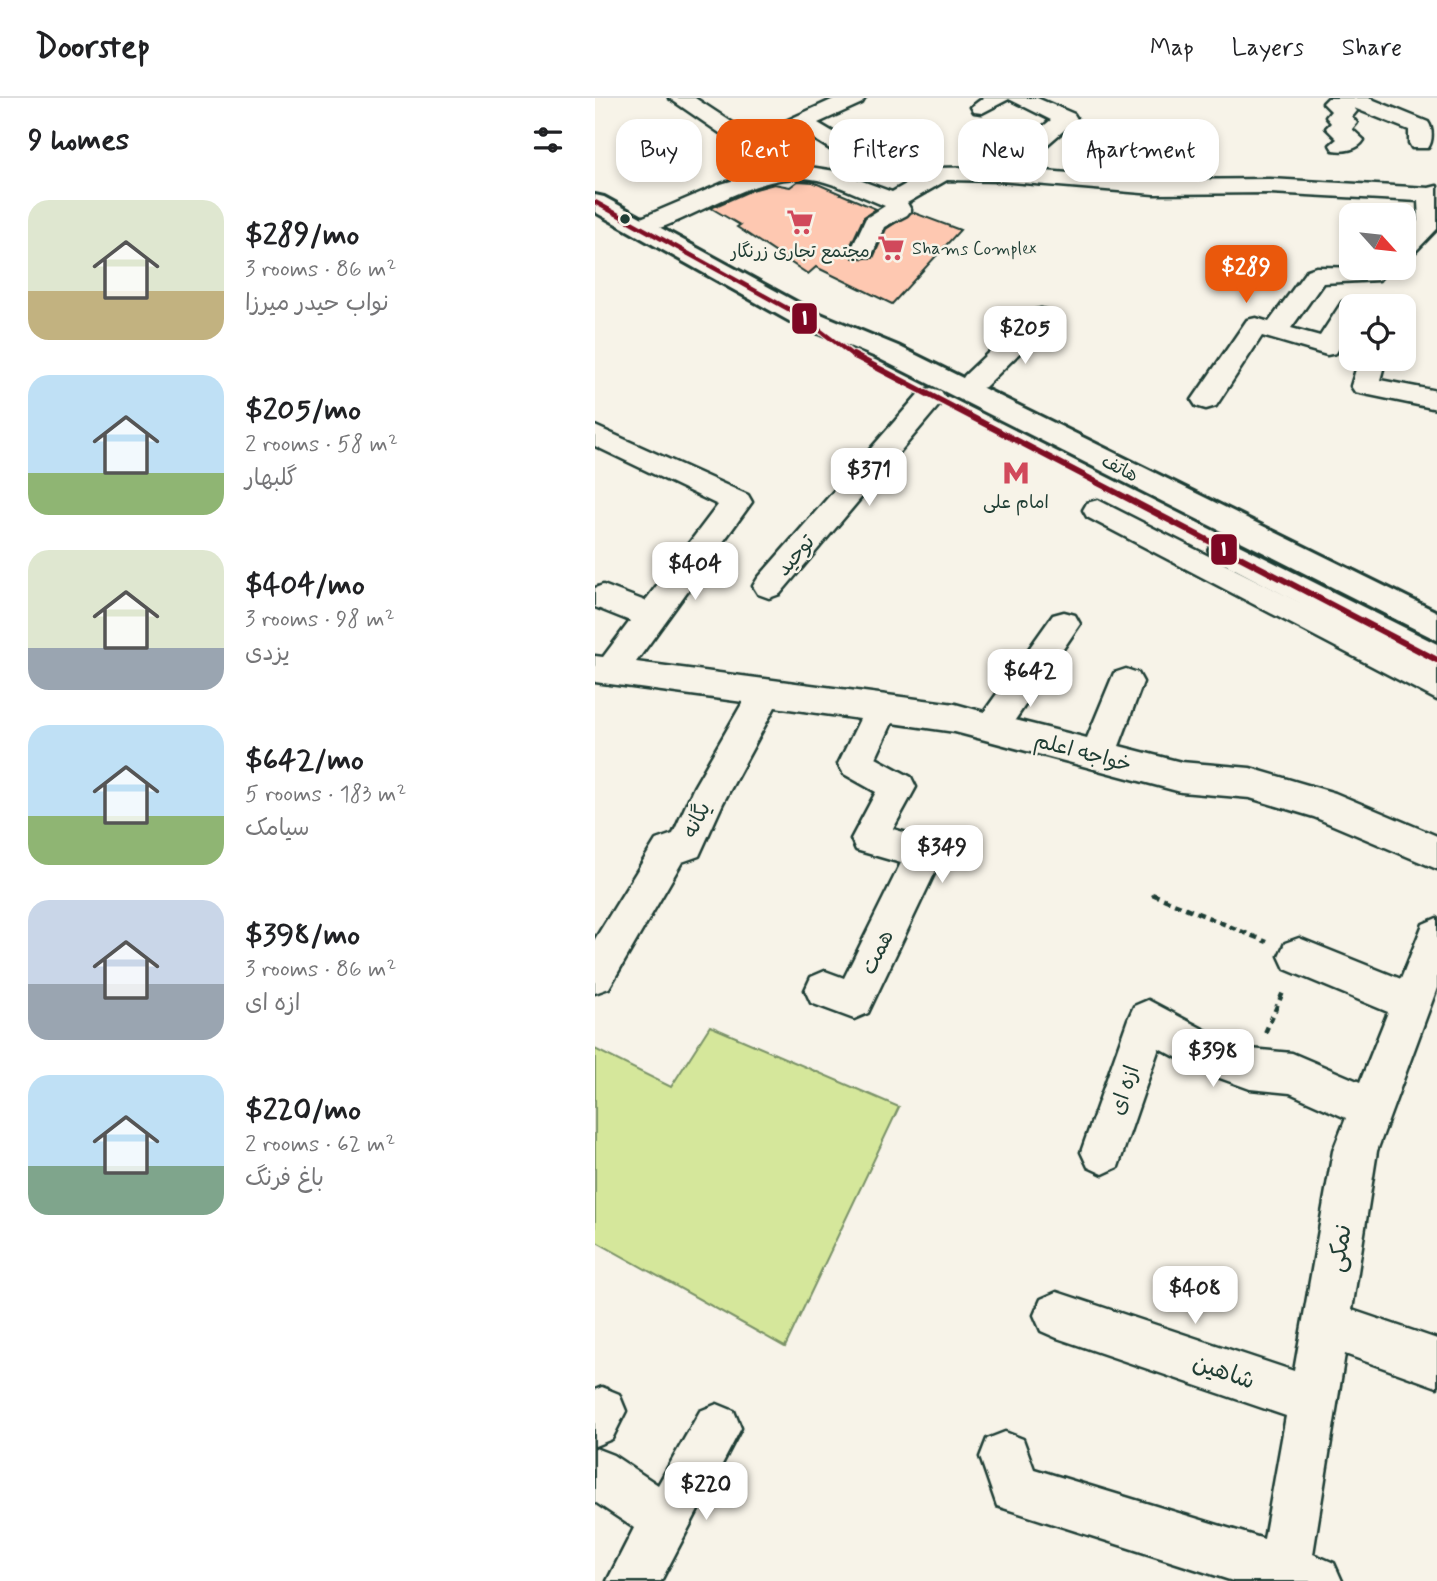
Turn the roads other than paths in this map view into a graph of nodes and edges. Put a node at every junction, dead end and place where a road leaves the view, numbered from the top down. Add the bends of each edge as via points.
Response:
1 (680, 98) edge
2 (854, 98) edge
3 (1019, 98) edge
4 (1338, 99) edge
5 (808, 119) edge
6 (716, 122) edge
7 (1048, 134) edge
8 (1420, 143) dead end
9 (1341, 145) dead end
10 (815, 173) edge
11 (958, 173) edge
12 (1048, 178) edge
13 (754, 182) edge
14 (1155, 182) edge
15 (1154, 187) junction
16 (1433, 194) edge
17 (894, 201) junction
18 (595, 202) edge
19 (643, 226) junction
20 (1416, 237) edge
21 (863, 250) dead end
22 (1339, 273) edge
23 (801, 316) junction
24 (1041, 317) dead end
25 (1275, 332) junction
26 (1339, 351) edge
27 (888, 352) junction
28 (1369, 371) edge
29 (975, 381) junction
30 (931, 397) junction
31 (1206, 400) dead end
32 (1437, 400) edge
33 (595, 435) edge
34 (1098, 510) dead end
35 (769, 586) dead end
36 (603, 597) dead end
37 (1437, 603) edge
38 (651, 617) junction
39 (1064, 624) dead end
40 (1437, 626) edge
41 (1437, 660) edge
42 (600, 672) edge
43 (1126, 682) dead end
44 (1437, 687) edge
45 (766, 692) junction
46 (882, 708) junction
47 (991, 728) junction
48 (1098, 756) junction
49 (1437, 853) edge
50 (1437, 936) edge
51 (1299, 956) road end
52 (595, 975) edge
53 (825, 990) dead end
54 (1410, 1002) junction
55 (1372, 1108) junction
56 (1103, 1152) dead end
57 (1057, 1315) dead end
58 (1326, 1324) junction
59 (1437, 1363) edge
60 (1312, 1401) junction
61 (717, 1428) dead end
62 (1005, 1457) dead end
63 (595, 1473) edge
64 (666, 1520) junction
65 (1295, 1578) edge
66 (633, 1581) edge

1 - 6 street
2 - 5 street
3 - 7 street via 1066,119
4 - 8 street via 1420,127
4 - 9 street via 1346,111 1337,117 1346,123 1337,128 1353,140
10 - 17 street
11 - 17 street via 942,173
12 - 15 street
13 - 19 street
14 - 15 street
15 - 16 street via 1270,186
16 - 20 street via 1431,221
17 - 21 street via 899,209 874,223
18 - 19 main road, هاتف
19 - 23 main road, هاتف
22 - 25 street via 1316,275
23 - 27 main road, هاتف
23 - 30 main road, هاتف via 862,362
24 - 29 street
25 - 26 street
25 - 31 street via 1256,326
27 - 29 main road
27 - 40 main road, هاتف
28 - 32 street via 1365,386
29 - 37 main road
30 - 35 street, توحید
30 - 41 main road, هاتف
33 - 38 street via 737,502
34 - 44 street
36 - 38 street
38 - 42 street
39 - 47 street
42 - 45 street, خواجه اعلم
43 - 48 street
45 - 46 street, خواجه اعلم
45 - 52 street, یگانه via 686,845 669,851
46 - 47 street, خواجه اعلم
46 - 53 street, همت via 856,764 898,787 869,839 925,853 854,1000
47 - 48 street, خواجه اعلم
48 - 49 street, خواجه اعلم via 1181,777 1250,783 1322,804
50 - 54 street, نمکی
51 - 54 street
54 - 55 street, نمکی
55 - 56 street, ازه ای via 1292,1073 1250,1069 1206,1053 1149,1018
55 - 58 street, نمکی via 1355,1151
57 - 60 street, شاهین
58 - 59 street
58 - 60 street, نمکی
60 - 65 street, نمکی
61 - 64 street
62 - 65 street, نمکی via 1015,1488
63 - 64 street
64 - 66 street

